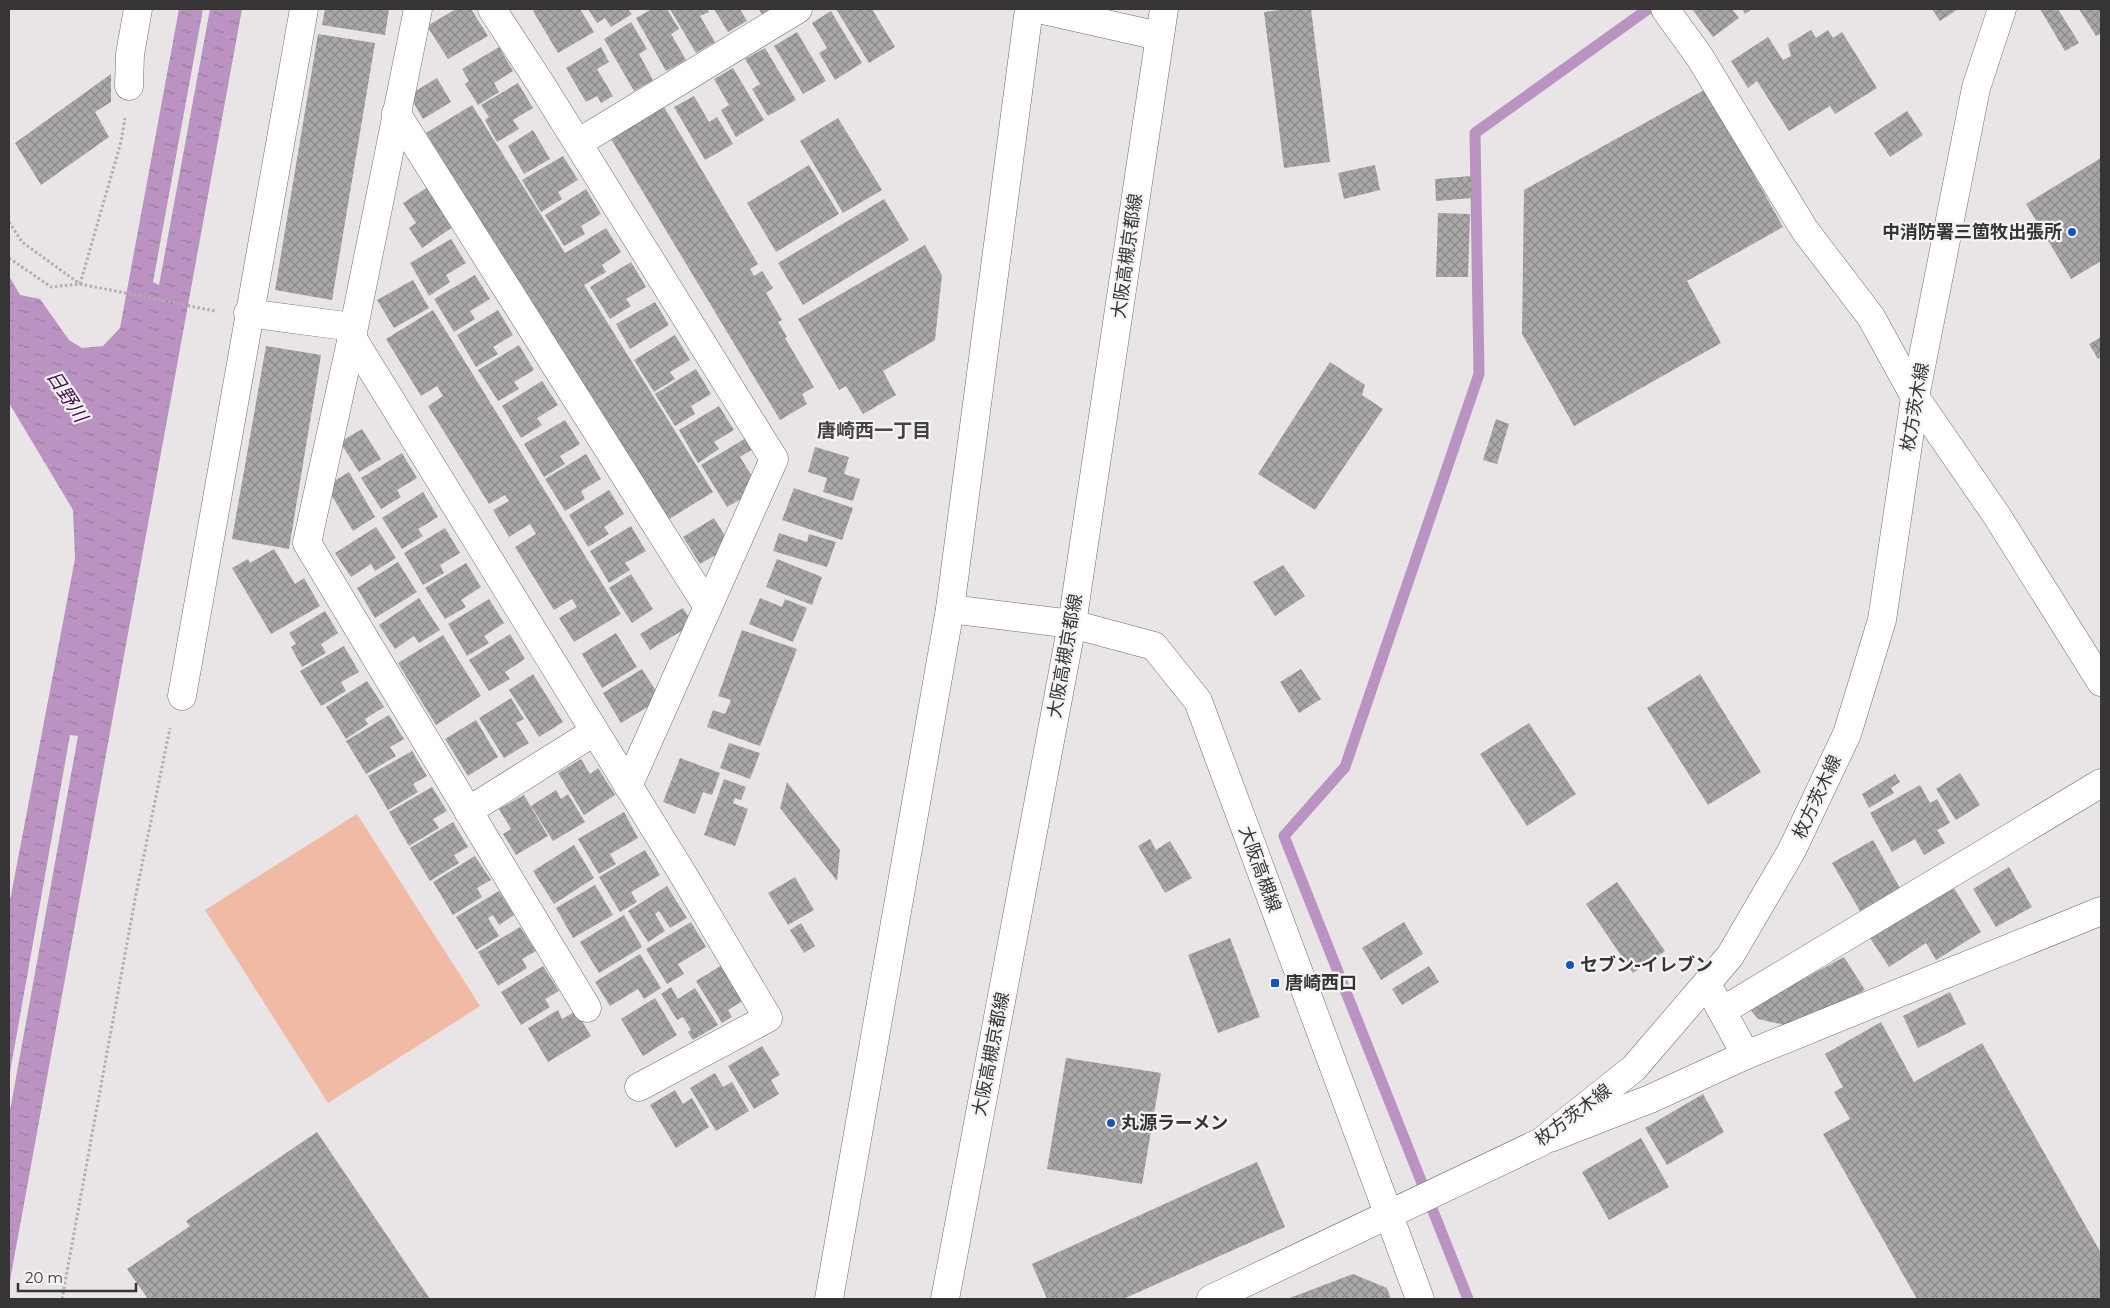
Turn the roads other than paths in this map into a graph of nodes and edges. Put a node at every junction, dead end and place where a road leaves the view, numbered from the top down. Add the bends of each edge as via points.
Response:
1 (138, 9) edge
2 (304, 9) edge
3 (418, 9) edge
4 (798, 9) edge
5 (1029, 9) edge
6 (1039, 9) edge
7 (1164, 9) edge
8 (1665, 9) edge
9 (2002, 9) edge
10 (499, 11) edge
11 (1159, 36) junction
12 (130, 86) road end
13 (396, 113) junction
14 (578, 143) junction
15 (248, 313) junction
16 (352, 337) junction
17 (1916, 397) junction
18 (708, 608) junction
19 (950, 609) junction
20 (1072, 624) junction
21 (2101, 682) edge
22 (182, 696) road end
23 (594, 732) junction
24 (2101, 783) edge
25 (628, 786) junction
26 (468, 811) junction
27 (2101, 911) edge
28 (1707, 983) junction
29 (587, 1008) dead end
30 (1722, 1011) junction
31 (1746, 1055) junction
32 (639, 1087) dead end
33 (1541, 1142) junction
34 (1389, 1216) junction
35 (829, 1299) edge
36 (945, 1299) edge
37 (1211, 1299) edge
38 (1420, 1299) edge

1 - 12 street via 130,54
2 - 15 street
3 - 13 street
4 - 14 street
5 - 19 street
6 - 11 street
7 - 11 street, 大阪高槻京都線
8 - 17 street via 1698,56 1804,229 1871,318
9 - 17 street, 枚方茨木線 via 1976,88
10 - 14 street
11 - 20 street, 大阪高槻京都線
13 - 16 street
13 - 18 street
14 - 18 street via 774,459
15 - 16 street via 345,326
15 - 22 street
16 - 23 street
16 - 26 street via 307,543
17 - 21 street via 1998,516
17 - 28 street, 枚方茨木線 via 1882,620 1847,734 1792,850 1730,956
18 - 25 street
19 - 20 street, 大阪高槻線
19 - 35 street
20 - 34 street, 大阪高槻線 via 1154,646 1198,701
20 - 36 street, 大阪高槻京都線
23 - 25 street
23 - 26 street
24 - 30 street
25 - 32 street via 768,1018
26 - 29 street
27 - 31 street
28 - 30 street
28 - 33 street, 枚方茨木線 via 1634,1068
30 - 31 street
31 - 33 street via 1650,1099
33 - 34 street, 枚方茨木線
34 - 37 street, 枚方茨木線
34 - 38 street, 大阪高槻線

